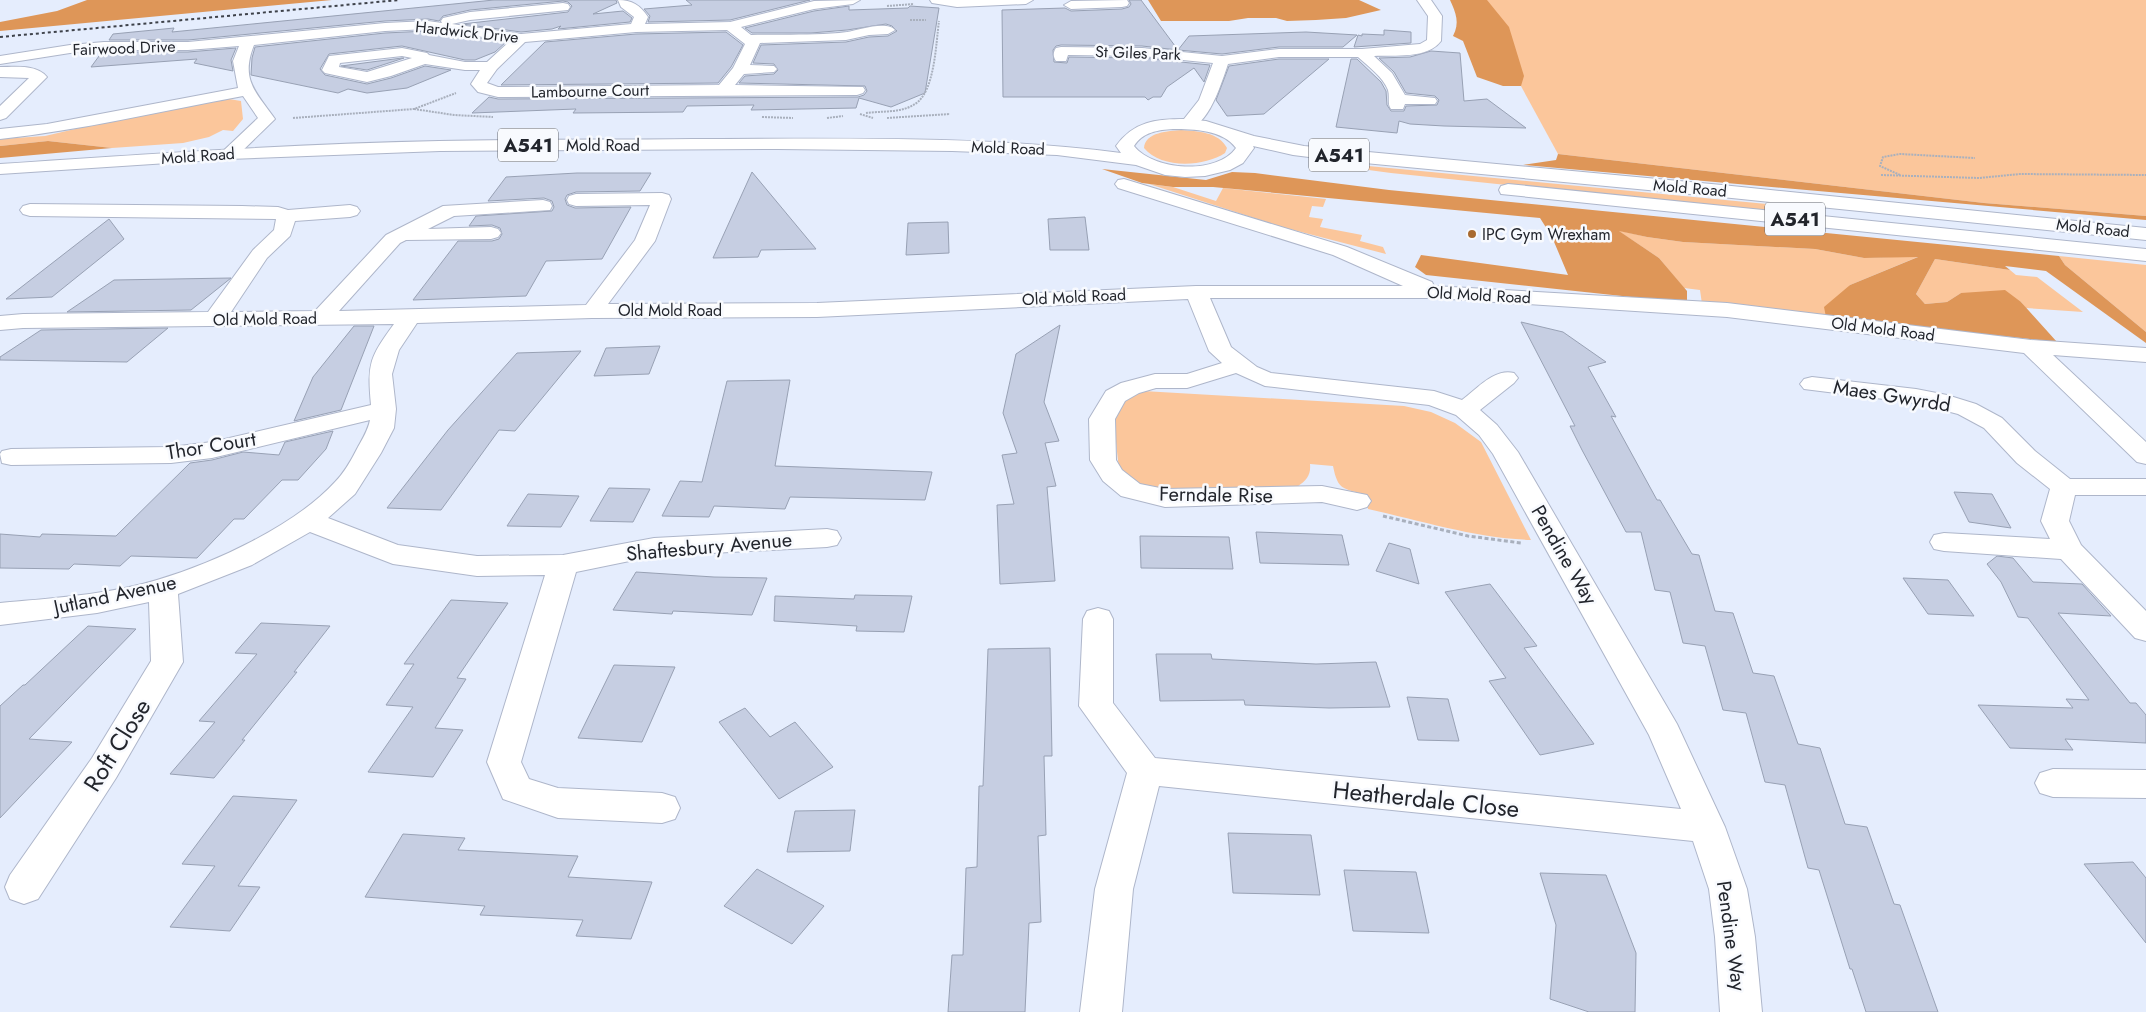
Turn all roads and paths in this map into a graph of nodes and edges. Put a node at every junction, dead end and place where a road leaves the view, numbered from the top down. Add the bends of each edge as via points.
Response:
1 (625, 0) edge
2 (853, 0) edge
3 (937, 0) edge
4 (1021, 0) edge
5 (1026, 0) edge
6 (1424, 0) edge
7 (810, 2) edge
8 (1122, 3) dead end
9 (563, 6) dead end
10 (1068, 6) edge
11 (432, 26) junction
12 (730, 26) junction
13 (636, 28) junction
14 (888, 30) dead end
15 (521, 38) junction
16 (747, 39) junction
17 (248, 41) junction
18 (1362, 53) junction
19 (1061, 58) dead end
20 (424, 59) junction
21 (0, 60) edge
22 (1222, 60) junction
23 (491, 66) junction
24 (740, 70) junction
25 (769, 70) dead end
26 (0, 72) edge
27 (479, 84) junction
28 (724, 90) junction
29 (857, 90) joint
30 (248, 91) junction
31 (1429, 101) dead end
32 (950, 114) dead end
33 (0, 115) edge
34 (875, 118) dead end
35 (883, 118) dead end
36 (267, 119) junction
37 (1188, 124) junction
38 (0, 134) edge
39 (1234, 136) junction
40 (1128, 138) junction
41 (1057, 150) junction
42 (229, 154) junction
43 (1975, 158) dead end
44 (1137, 160) junction
45 (1236, 161) junction
46 (0, 169) edge
47 (1881, 175) dead end
48 (2146, 175) edge
49 (1903, 176) junction
50 (1402, 179) dead end
51 (1124, 184) dead end
52 (1493, 188) dead end
53 (576, 200) dead end
54 (542, 206) dead end
55 (30, 210) dead end
56 (350, 211) dead end
57 (286, 216) junction
58 (491, 233) dead end
59 (2146, 234) edge
60 (401, 235) junction
61 (2146, 255) edge
62 (1196, 292) junction
63 (1434, 292) junction
64 (592, 311) junction
65 (410, 317) junction
66 (321, 318) junction
67 (215, 319) junction
68 (0, 323) edge
69 (2031, 346) junction
70 (2146, 355) edge
71 (1237, 365) junction
72 (1506, 378) dead end
73 (1812, 384) dead end
74 (384, 409) junction
75 (1465, 410) junction
76 (2146, 456) edge
77 (15, 462) edge
78 (2064, 487) junction
79 (2146, 487) edge
80 (1357, 501) joint
81 (308, 521) junction
82 (827, 538) dead end
83 (1944, 542) dead end
84 (1558, 544) junction
85 (2069, 550) junction
86 (563, 565) junction
87 (162, 589) junction
88 (0, 614) edge
89 (1098, 620) dead end
90 (2146, 630) edge
91 (1145, 771) junction
92 (2054, 783) dead end
93 (2146, 784) edge
94 (662, 808) dead end
95 (1707, 827) junction
96 (24, 887) dead end
97 (1101, 1012) edge
98 (1741, 1012) edge

1 - 13 street via 641,17
2 - 7 street, Hardwick Drive
3 - 4 street
4 - 5 street
6 - 18 street, St Giles Park via 1435,16 1434,41 1430,45 1410,50
7 - 12 street, Hardwick Drive
8 - 10 street
9 - 11 street via 470,16
11 - 15 street, Hardwick Drive
11 - 17 street, Hardwick Drive via 385,26
12 - 13 street, Hardwick Drive
12 - 16 street
13 - 15 street, Hardwick Drive
14 - 16 street via 846,36
15 - 23 street
16 - 24 street via 752,43
17 - 21 street, Fairwood Drive via 188,46 79,48
17 - 30 street via 240,61 244,86
18 - 22 street, St Giles Park via 1279,52
18 - 31 street via 1396,90 1398,102
19 - 22 street, St Giles Park via 1061,51 1115,50
20 - 20 street via 386,73 367,76 330,70 334,59 402,52
20 - 23 street via 465,66
22 - 37 street via 1207,101
23 - 27 street
24 - 25 street
24 - 28 street
26 - 33 street via 29,72 39,77
27 - 28 street, Lambourne Court via 484,89 498,92
27 - 36 path via 414,109
28 - 29 street, Lambourne Court
29 - 34 path via 860,114
30 - 36 street
30 - 38 street via 155,106 47,129
32 - 35 path
36 - 42 street
37 - 39 street, Mold Road via 1214,128
37 - 40 street, Mold Road via 1152,127
39 - 45 street via 1244,148 1243,155
39 - 59 street, Mold Road / A541 via 1333,155
40 - 41 street, Mold Road / A541
40 - 44 street via 1125,146
41 - 42 street, Mold Road / A541 via 778,144 460,146
41 - 44 street, Mold Road / A541
42 - 46 street, Mold Road / A541
43 - 49 path via 1900,154 1883,157 1880,166
44 - 45 street, Mold Road via 1168,170 1188,171
45 - 50 street, A541 via 1300,163
47 - 49 path
48 - 49 path
51 - 63 street via 1340,251
52 - 61 street, Mold Road / A541
53 - 64 street via 662,199 645,241
54 - 60 street via 450,210
55 - 57 street via 242,212
56 - 57 street
57 - 67 street via 283,232 260,254
58 - 60 street
60 - 66 street via 393,239
62 - 63 street, Old Mold Road
62 - 64 street, Old Mold Road via 817,310
62 - 71 street, Pendine Way via 1221,351
63 - 69 street, Old Mold Road via 1727,310
64 - 65 street, Old Mold Road
65 - 66 street, Old Mold Road
65 - 74 street, Jutland Avenue via 387,350 380,374
66 - 67 street, Old Mold Road
67 - 68 street, Old Mold Road
69 - 70 street, Old Mold Road
69 - 76 street
71 - 75 street, Pendine Way via 1265,379 1434,398
71 - 80 street, Ferndale Rise via 1194,380 1155,381 1115,396 1102,419 1103,460 1112,475 1131,490 1165,498 1322,494
72 - 75 street
73 - 78 street, Maes Gwyrdd via 1842,381 1968,409 1993,423 2026,457
74 - 77 street, Thor Court via 212,450 172,455
74 - 81 street, Jutland Avenue via 381,428 345,488
75 - 84 street, Pendine Way via 1506,452
78 - 79 street
78 - 85 street via 2055,521
80 - 84 path via 1367,512 1439,531 1481,539
81 - 86 street, Shaftesbury Avenue via 393,554 477,566
81 - 87 street, Jutland Avenue via 242,558
82 - 86 street, Shaftesbury Avenue via 654,547
83 - 85 street
84 - 95 street, Pendine Way via 1665,732
85 - 90 street
86 - 94 street via 504,762 516,789 558,803
87 - 88 street, Jutland Avenue via 97,603
87 - 96 street, Roft Close via 167,662 104,768
89 - 91 street via 1096,706
91 - 95 street, Heatherdale Close
91 - 97 street via 1114,889
92 - 93 street
95 - 98 street, Pendine Way via 1728,888

